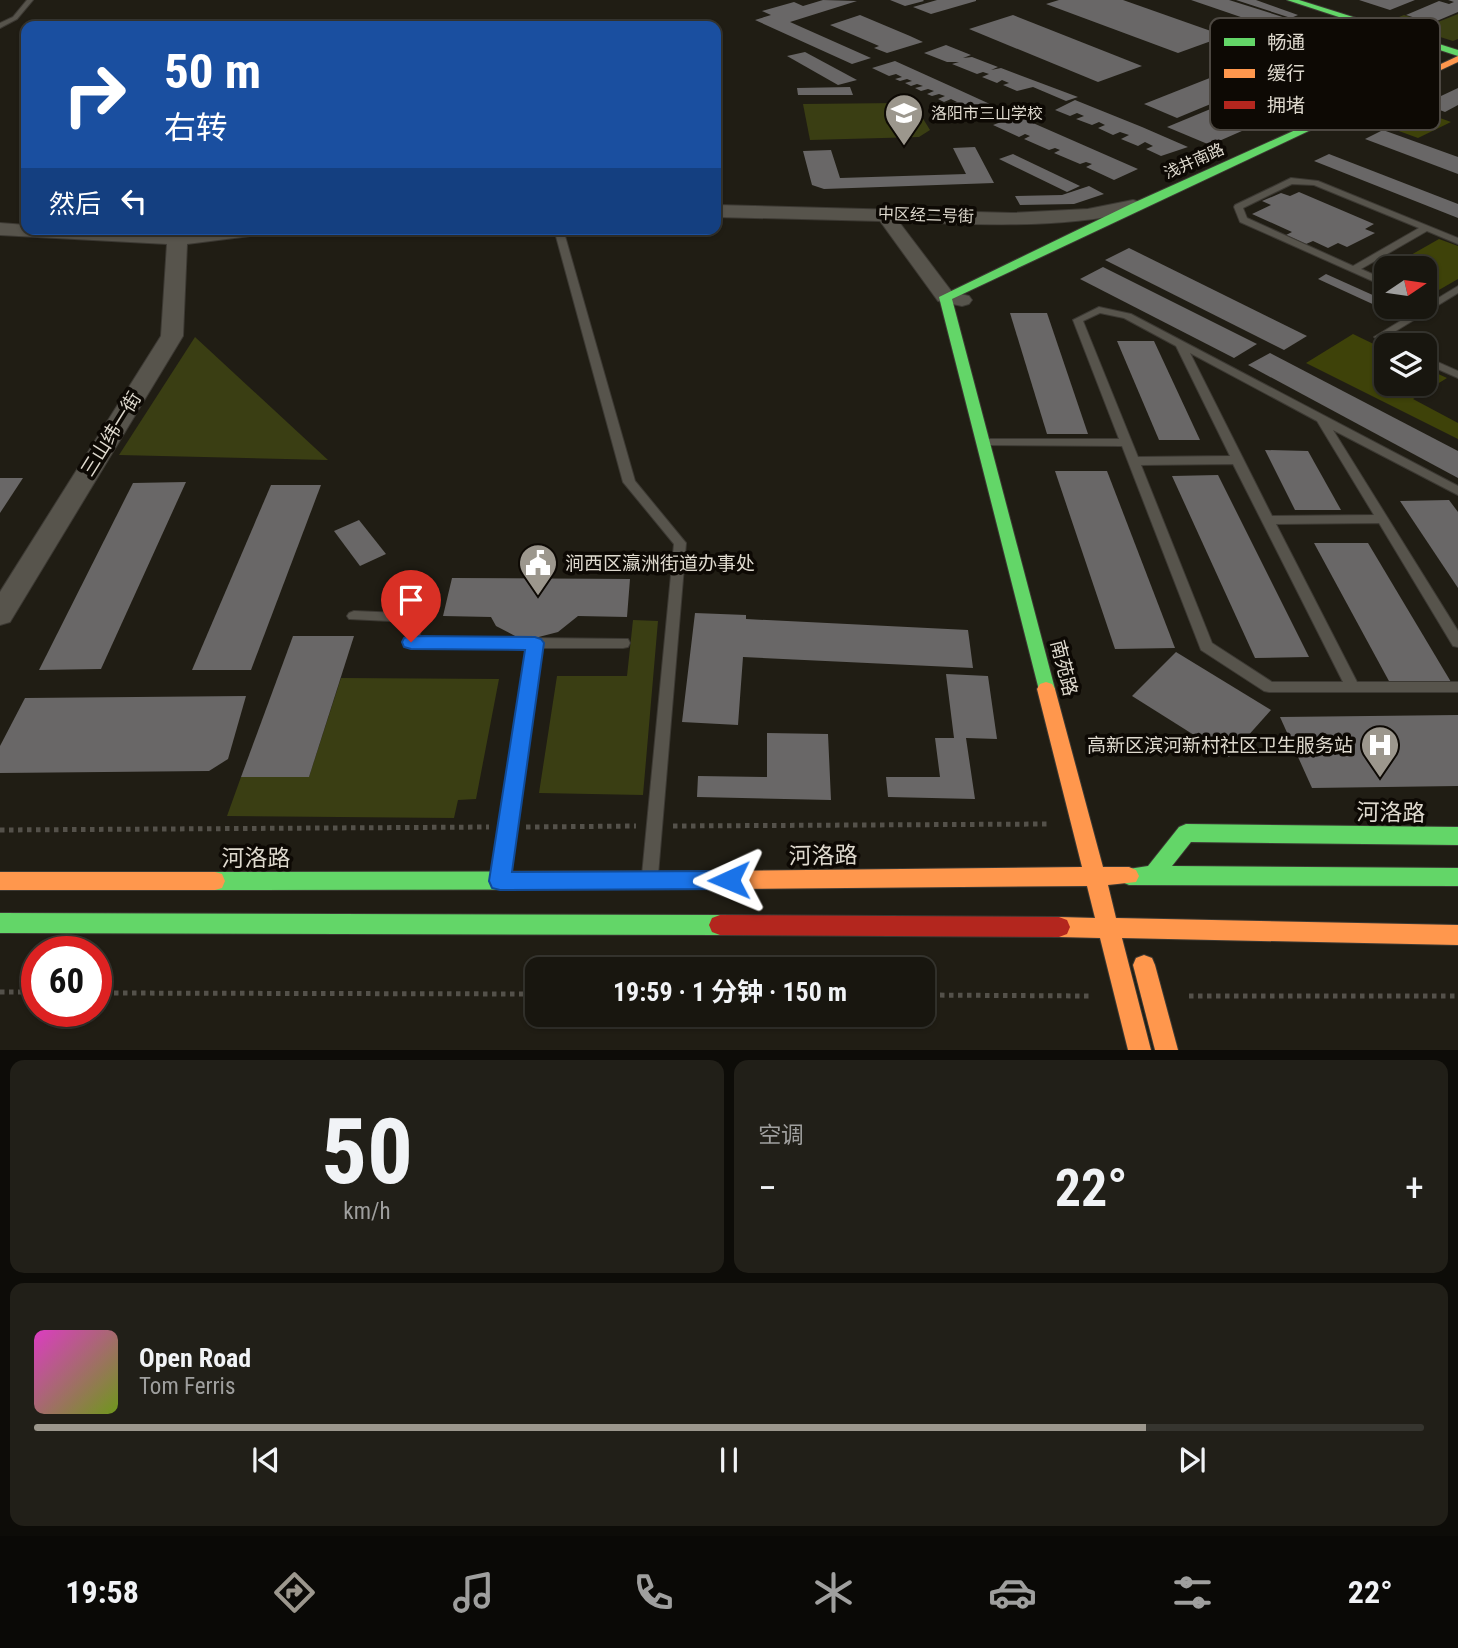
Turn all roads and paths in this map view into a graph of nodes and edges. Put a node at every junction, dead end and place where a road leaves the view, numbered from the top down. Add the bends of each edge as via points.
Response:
1 (30, 0) edge
2 (1291, 0) edge
3 (1307, 0) edge
4 (1348, 18) edge
5 (1365, 18) edge
6 (0, 26) edge
7 (1440, 41) edge
8 (1440, 47) edge
9 (1458, 47) edge
10 (1458, 53) edge
11 (1458, 59) edge
12 (1440, 67) edge
13 (1458, 69) edge
14 (1440, 77) edge
15 (1302, 130) edge
16 (1326, 130) edge
17 (1135, 206) junction
18 (721, 211) edge
19 (889, 214) junction
20 (1426, 228) junction
21 (0, 229) edge
22 (21, 230) edge
23 (106, 235) edge
24 (209, 235) edge
25 (560, 235) edge
26 (177, 239) junction
27 (1458, 242) edge
28 (1353, 270) junction
29 (1374, 279) edge
30 (1458, 289) edge
31 (1437, 299) edge
32 (956, 301) junction
33 (1405, 319) edge
34 (1385, 333) edge
35 (1180, 343) junction
36 (1437, 365) edge
37 (1458, 375) edge
38 (1320, 418) junction
39 (1124, 442) junction
40 (985, 443) junction
41 (1237, 460) junction
42 (1132, 461) junction
43 (1458, 491) edge
44 (1383, 519) junction
45 (1268, 520) junction
46 (0, 615) edge
47 (354, 616) dead end
48 (1458, 642) edge
49 (535, 643) junction
50 (623, 643) dead end
51 (1353, 687) junction
52 (1458, 687) edge
53 (1082, 824) junction
54 (654, 826) junction
55 (507, 827) junction
56 (0, 830) edge
57 (1458, 836) edge
58 (1153, 875) junction
59 (1095, 876) junction
60 (1458, 877) edge
61 (0, 881) edge
62 (500, 881) junction
63 (650, 881) junction
64 (1133, 921) junction
65 (0, 923) edge
66 (1458, 926) edge
67 (1109, 927) junction
68 (1381, 934) junction
69 (1458, 935) edge
70 (0, 992) edge
71 (21, 992) edge
72 (112, 992) edge
73 (525, 994) edge
74 (1140, 1049) edge
75 (1167, 1049) edge

1 - 6 lane via 15,18
2 - 4 street
3 - 5 street
7 - 9 street
8 - 10 street
11 - 12 street, 浅井南路
13 - 14 street, 浅井南路
15 - 17 street, 浅井南路
16 - 32 street, 浅井南路
17 - 19 street, 中区经二号街 via 1088,215 1012,219
17 - 32 street, 浅井南路
18 - 19 street, 中区经二号街
19 - 32 street
20 - 27 lane
20 - 28 lane
20 - 28 lane via 1315,183 1291,181 1238,207 1242,220
21 - 22 street
23 - 26 street
24 - 26 street
25 - 54 lane via 629,482 680,542
26 - 46 street, 三山纬一街 via 172,337
28 - 29 lane
30 - 31 lane
32 - 40 street, 南苑路
33 - 34 lane
35 - 38 lane
35 - 39 lane via 1127,316 1099,310 1078,320
35 - 41 lane
36 - 37 lane
38 - 43 lane
38 - 44 lane
39 - 40 lane
39 - 42 lane
40 - 53 street, 南苑路
41 - 42 lane
41 - 45 lane
42 - 51 lane via 1206,646 1269,687
44 - 45 lane
44 - 48 lane
45 - 51 lane
47 - 49 lane via 418,617 411,642
49 - 50 lane
49 - 55 lane
51 - 52 lane
53 - 54 path
53 - 59 street, 南苑路
54 - 55 path
54 - 63 lane
55 - 56 path
55 - 62 lane
57 - 58 street, 河洛路 via 1186,833
58 - 59 street, 河洛路
58 - 60 street
59 - 63 street, 河洛路
59 - 67 street, 南苑路
61 - 62 street, 河洛路
62 - 63 street, 河洛路
64 - 67 street
64 - 68 street
64 - 75 street
65 - 67 street
66 - 68 street
67 - 74 street, 南苑路
68 - 69 street
70 - 71 path
72 - 73 path

